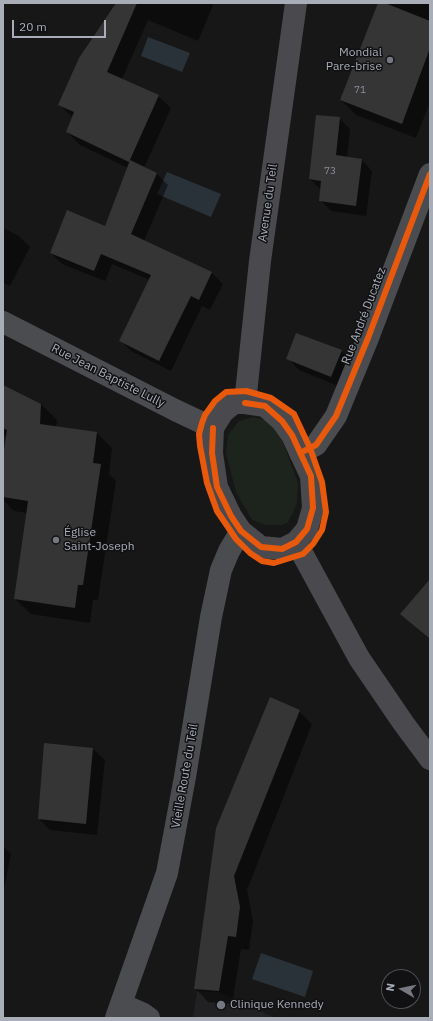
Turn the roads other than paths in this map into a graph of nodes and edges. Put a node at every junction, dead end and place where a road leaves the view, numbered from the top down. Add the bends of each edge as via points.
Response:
1 (296, 3) edge
2 (430, 174) edge
3 (3, 322) edge
4 (245, 403) junction
5 (213, 428) junction
6 (300, 453) junction
7 (240, 532) junction
8 (296, 542) junction
9 (430, 760) edge
10 (118, 1011) edge
11 (149, 1018) edge

1 - 4 main road, Avenue du Teil via 260,261
2 - 6 street, Rue André Ducatez via 336,416 316,445
3 - 5 street, Rue Jean Baptiste Lully
4 - 5 main road via 234,403 223,412
4 - 6 main road via 265,406 282,420
5 - 7 main road via 212,453 217,487
6 - 8 main road via 311,476 313,508 307,529
7 - 8 main road via 261,547 282,549
7 - 10 street, Vieille Route du Teil via 221,570 167,874
8 - 9 main road via 359,658
10 - 11 street via 142,1013

